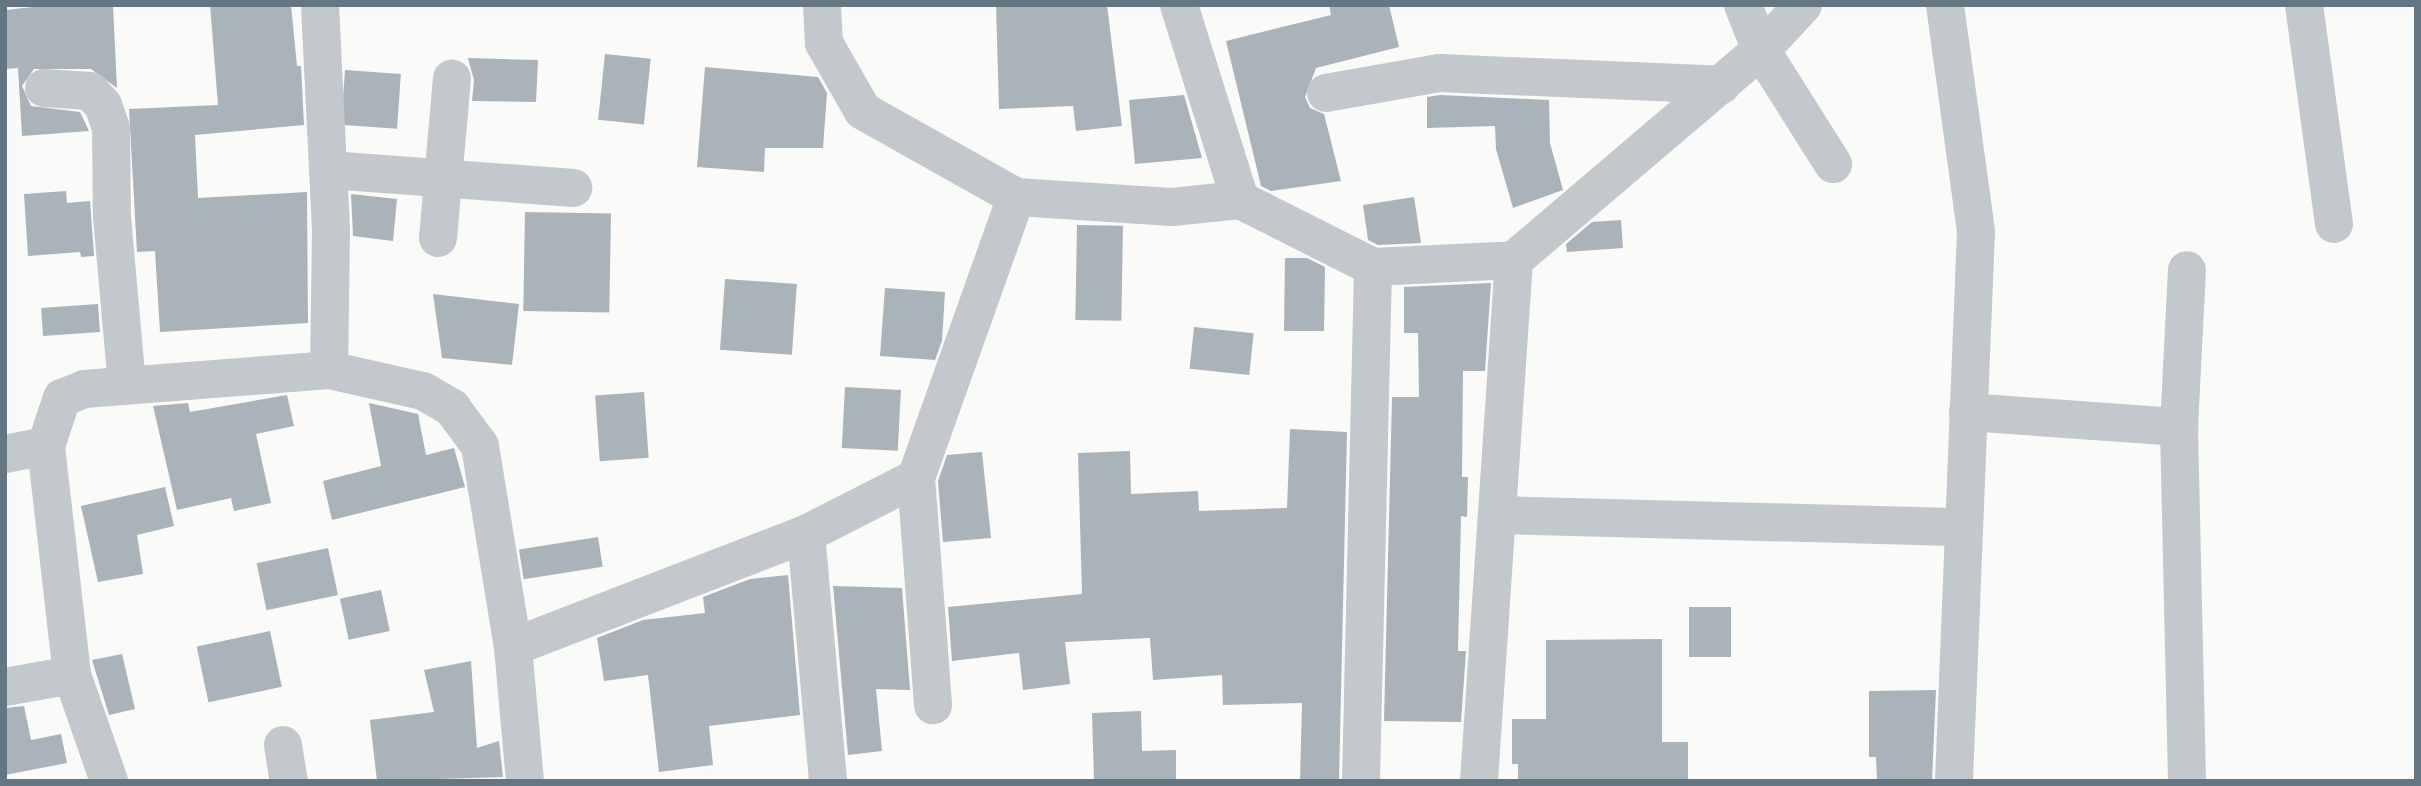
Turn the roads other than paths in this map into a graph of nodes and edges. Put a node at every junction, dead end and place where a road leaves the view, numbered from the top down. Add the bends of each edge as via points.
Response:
1 (320, 5) edge
2 (822, 5) edge
3 (1179, 5) edge
4 (1743, 5) edge
5 (1945, 5) edge
6 (2304, 5) edge
7 (1799, 6) edge
8 (1761, 50) junction
9 (452, 79) dead end
10 (1723, 85) junction
11 (44, 88) dead end
12 (1326, 93) dead end
13 (1833, 164) dead end
14 (329, 170) junction
15 (444, 175) junction
16 (573, 188) dead end
17 (1016, 197) junction
18 (1240, 200) junction
19 (2334, 224) dead end
20 (438, 238) dead end
21 (1514, 260) junction
22 (1373, 267) junction
23 (2187, 270) dead end
24 (330, 370) junction
25 (127, 385) junction
26 (1968, 412) junction
27 (2179, 427) junction
28 (46, 446) junction
29 (5, 454) edge
30 (916, 478) junction
31 (1497, 515) junction
32 (1963, 527) junction
33 (806, 534) junction
34 (513, 646) junction
35 (72, 675) junction
36 (5, 687) edge
37 (933, 705) dead end
38 (109, 781) edge
39 (524, 781) edge
40 (828, 781) edge
41 (1362, 781) edge
42 (1479, 781) edge
43 (1954, 781) edge
44 (2187, 781) edge

1 - 14 street
2 - 17 street via 824,43 863,111
3 - 18 street
4 - 8 street
5 - 26 street via 1976,231
6 - 19 street
7 - 8 street
8 - 10 street
8 - 13 street
9 - 15 street
10 - 12 street via 1439,73
10 - 21 street
11 - 25 street via 90,91 103,105 111,128 112,217
14 - 15 street
14 - 24 street
15 - 16 street
15 - 20 street
17 - 18 street via 1172,207
17 - 30 street
18 - 22 street
21 - 22 street
21 - 31 street
22 - 41 street
23 - 27 street
24 - 25 street
24 - 34 street via 422,391 452,408 480,446
25 - 28 street via 84,389 62,398
26 - 27 street
26 - 32 street
27 - 44 street
28 - 29 street
28 - 35 street
30 - 33 street
30 - 37 street
31 - 32 street
31 - 42 street
32 - 43 street
33 - 34 street
33 - 40 street
34 - 39 street
35 - 36 street
35 - 38 street

